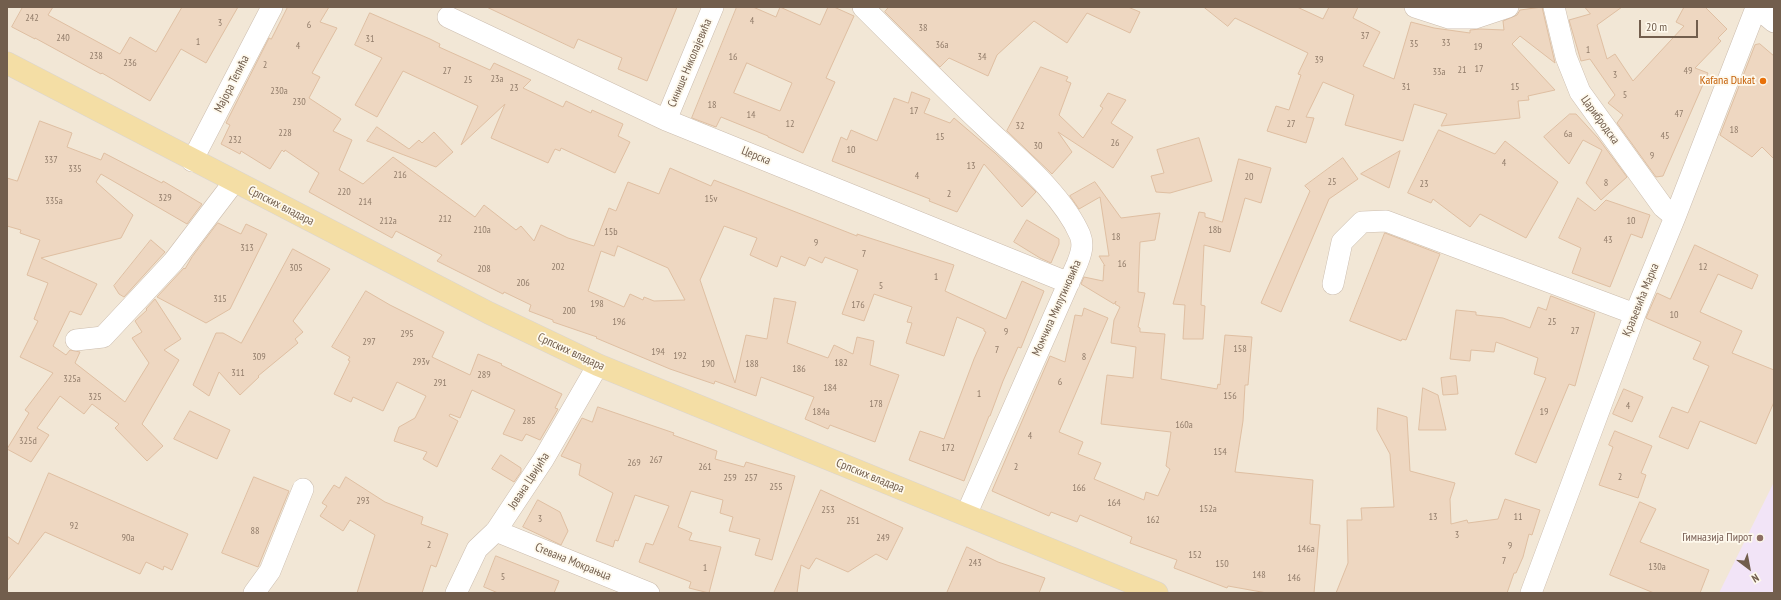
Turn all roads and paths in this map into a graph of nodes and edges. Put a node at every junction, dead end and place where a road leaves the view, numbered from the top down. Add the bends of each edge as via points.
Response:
1 (272, 7) edge
2 (713, 7) edge
3 (863, 7) edge
4 (1415, 7) edge
5 (1508, 7) edge
6 (1554, 7) edge
7 (1756, 7) edge
8 (448, 17) dead end
9 (1774, 22) edge
10 (7, 63) edge
11 (666, 120) junction
12 (192, 161) junction
13 (234, 182) junction
14 (1675, 216) junction
15 (1069, 283) junction
16 (1333, 284) dead end
17 (1635, 314) junction
18 (76, 340) dead end
19 (598, 365) junction
20 (303, 489) dead end
21 (966, 515) junction
22 (496, 531) junction
23 (254, 593) edge
24 (456, 593) edge
25 (649, 593) edge
26 (1157, 593) edge
27 (1531, 593) edge

1 - 12 street, Мајора Тепића
2 - 11 street, Синише Николајевића
3 - 15 street, Момчила Милутиновића via 1032,172 1063,208 1082,241 1081,254
4 - 5 street via 1449,18 1475,18
6 - 14 street, Царибродска via 1566,56 1580,92 1663,207
7 - 9 street
7 - 14 street, Краљевића Марка
8 - 11 street, Церска
10 - 12 main road, Српских владара
11 - 15 street, Церска
12 - 13 main road, Српских владара
13 - 18 street via 173,262 103,337
13 - 19 main road, Српских владара via 489,313
14 - 17 street, Краљевића Марка
15 - 21 street, Момчила Милутиновића
16 - 17 street via 1342,242 1362,222 1386,222
17 - 27 street, Краљевића Марка
19 - 21 main road, Српских владара
19 - 22 street, Јована Цвијића via 543,460
20 - 23 street via 270,571
21 - 26 main road, Српских владара
22 - 24 street, Јована Цвијића via 477,549
22 - 25 street, Стевана Мокрањца

